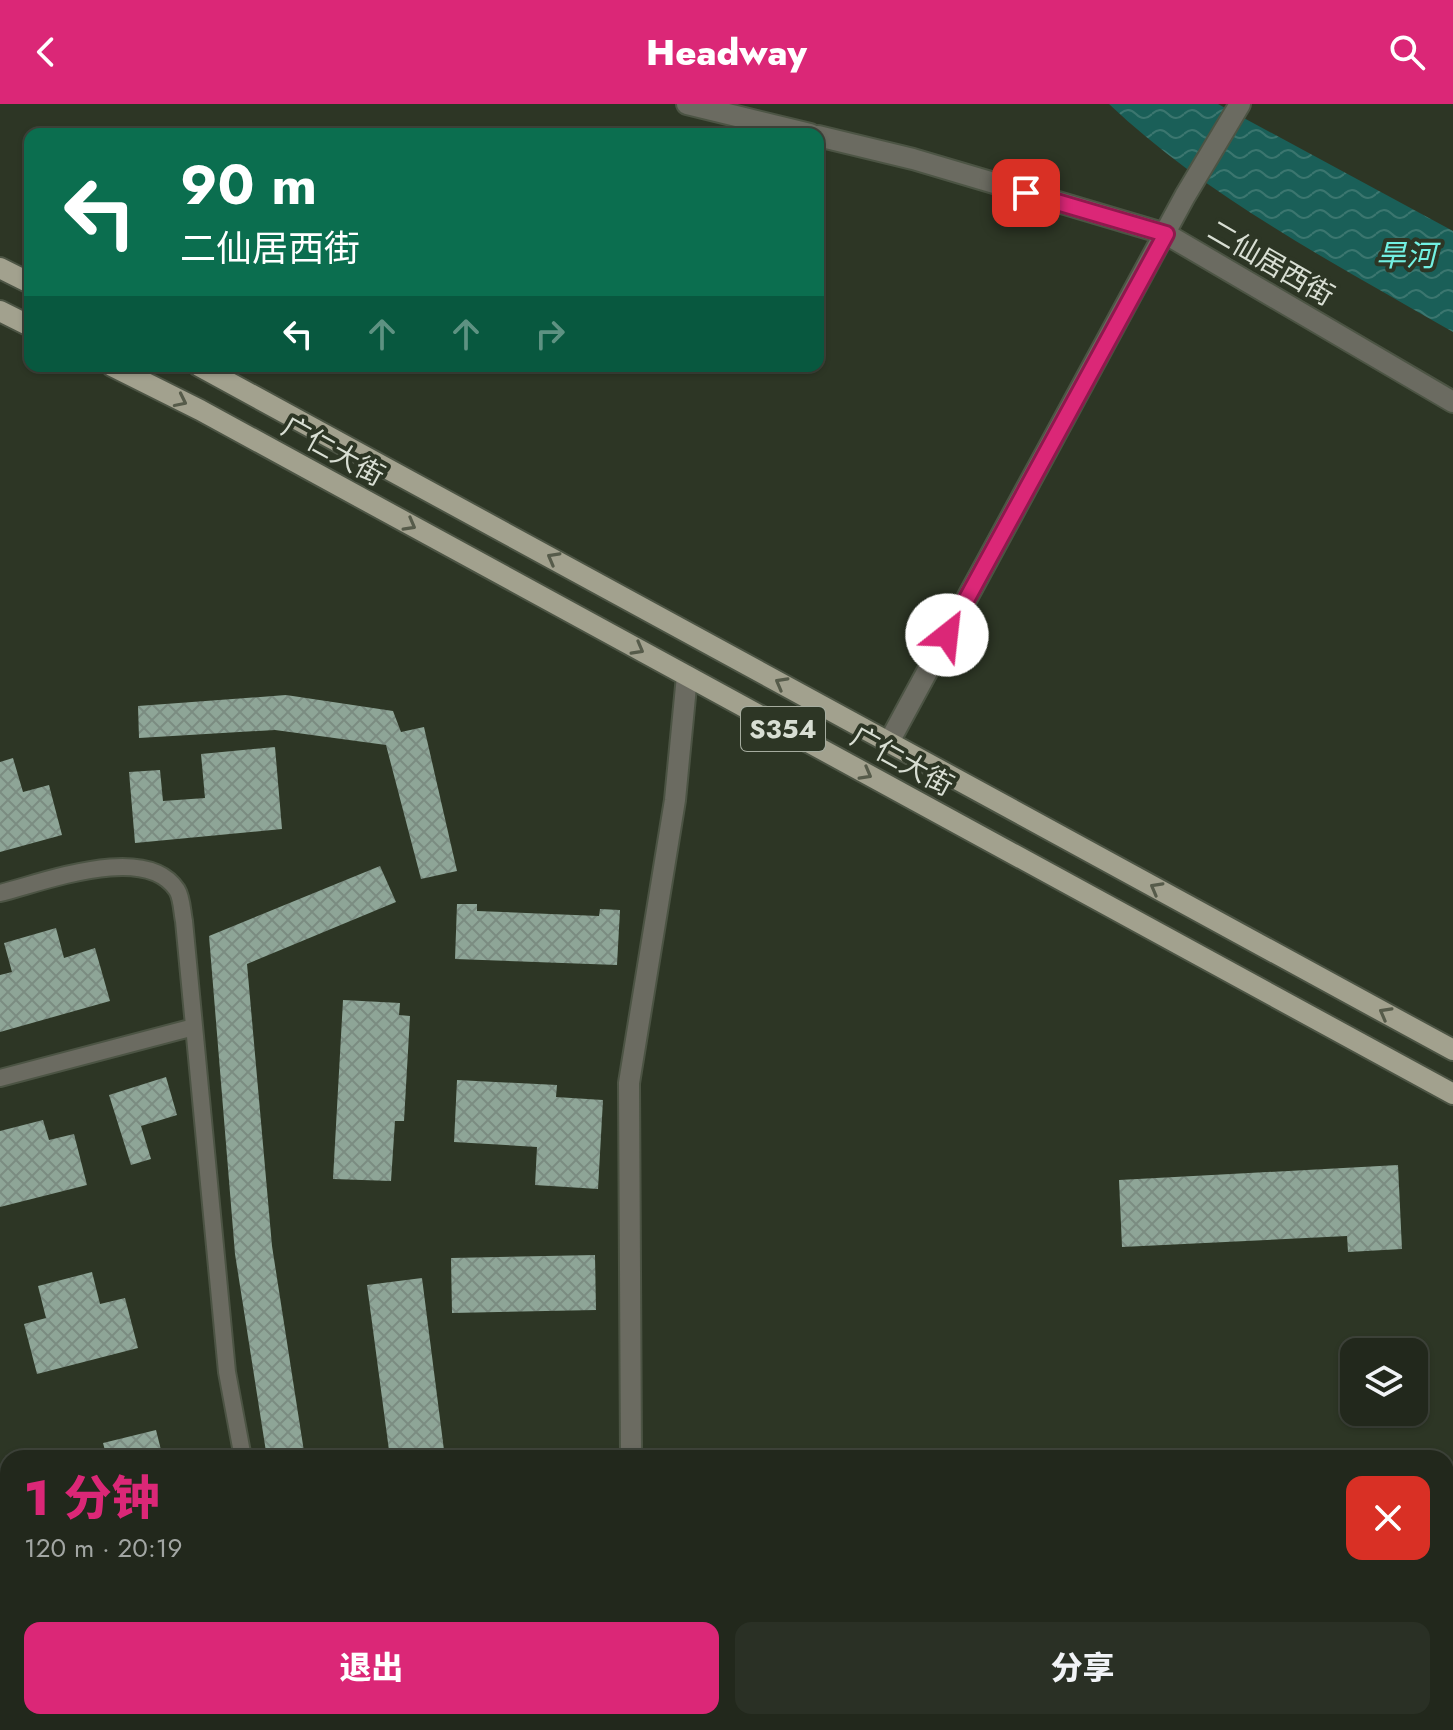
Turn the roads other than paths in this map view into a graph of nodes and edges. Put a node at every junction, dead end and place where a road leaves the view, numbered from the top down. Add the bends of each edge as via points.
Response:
1 (687, 104) edge
2 (1240, 104) edge
3 (785, 128) edge
4 (824, 137) edge
5 (1166, 234) junction
6 (0, 268) edge
7 (24, 280) edge
8 (0, 311) edge
9 (24, 323) edge
10 (124, 372) edge
11 (210, 372) edge
12 (1453, 402) edge
13 (687, 676) junction
14 (889, 742) junction
15 (0, 893) edge
16 (194, 1027) junction
17 (1453, 1050) edge
18 (0, 1078) edge
19 (1453, 1094) edge
20 (242, 1450) edge
21 (631, 1450) edge

1 - 3 street
2 - 5 street
4 - 5 street, 二仙居西街
5 - 12 street, 二仙居西街
5 - 14 street
6 - 7 main road
8 - 9 main road
10 -> 13 main road, 广仁大街 / S354
14 -> 11 main road, 广仁大街 / S354
13 -> 19 main road, 广仁大街 / S354
13 - 21 street via 675,800 629,1083
17 -> 14 main road, 广仁大街 / S354
15 - 16 lane via 116,865 155,871 178,891
16 - 18 lane
16 - 20 lane via 227,1372

